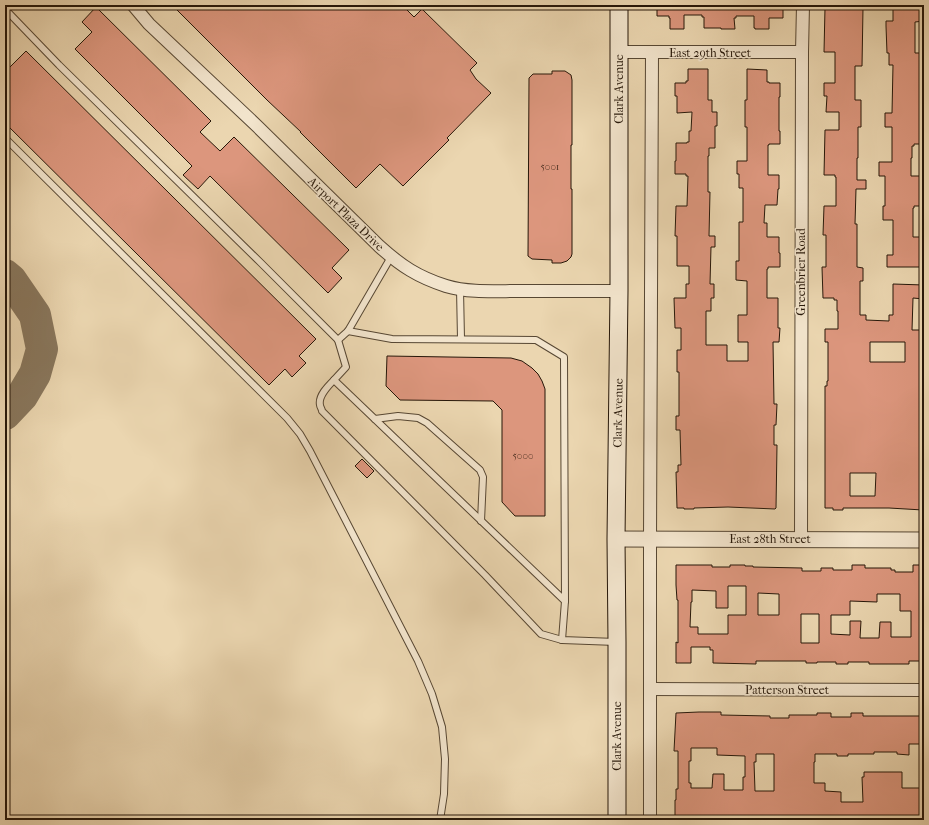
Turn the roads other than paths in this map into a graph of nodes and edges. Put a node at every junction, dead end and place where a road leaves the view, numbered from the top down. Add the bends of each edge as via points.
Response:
1 (12, 5) edge
2 (134, 5) edge
3 (619, 5) edge
4 (803, 5) edge
5 (6, 10) edge
6 (619, 52) junction
7 (802, 52) junction
8 (652, 53) junction
9 (5, 138) edge
10 (391, 257) junction
11 (460, 289) junction
12 (620, 291) junction
13 (348, 331) junction
14 (461, 339) junction
15 (338, 340) junction
16 (334, 380) junction
17 (375, 419) junction
18 (482, 521) junction
19 (616, 539) junction
20 (650, 539) junction
21 (801, 539) junction
22 (924, 540) edge
23 (565, 601) junction
24 (562, 640) junction
25 (617, 642) junction
26 (650, 689) junction
27 (924, 690) edge
28 (440, 820) edge
29 (617, 820) edge
30 (650, 820) edge

1 - 5 lane
2 - 10 street, Airport Plaza Drive via 149,24
3 - 6 main road, Clark Avenue
4 - 7 street, Greenbrier Road
5 - 15 lane
6 - 8 street, East 29th Street
6 - 12 main road, Clark Avenue
7 - 8 street, East 29th Street
7 - 21 street, Greenbrier Road
8 - 20 street
9 - 28 lane via 287,418 300,434 415,654 432,694 442,727 445,759
10 - 11 street, Airport Plaza Drive via 425,278
10 - 13 lane
11 - 12 street, Airport Plaza Drive
11 - 14 lane
12 - 19 main road, Clark Avenue
13 - 14 lane via 392,339
13 - 15 lane
14 - 23 lane via 536,340 564,357
15 - 16 lane via 346,367
16 - 17 lane
16 - 24 lane via 321,396 322,411 480,569 541,634
17 - 18 lane
17 - 18 lane via 398,416 418,418 480,470 483,477
18 - 23 lane
19 - 20 street, East 28th Street
19 - 25 main road, Clark Avenue
20 - 21 street, East 28th Street
20 - 26 street
21 - 22 street, East 28th Street
23 - 24 lane
24 - 25 lane
25 - 29 main road, Clark Avenue
26 - 27 street, Patterson Street
26 - 30 street

